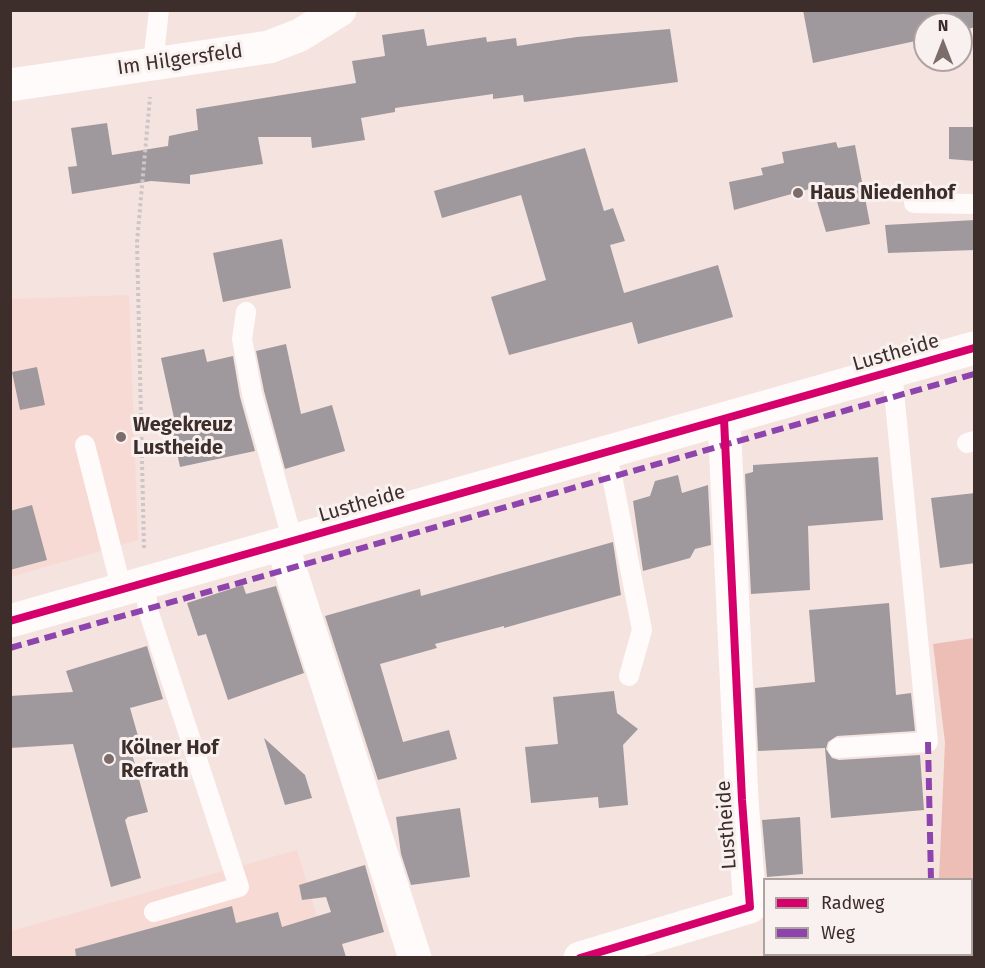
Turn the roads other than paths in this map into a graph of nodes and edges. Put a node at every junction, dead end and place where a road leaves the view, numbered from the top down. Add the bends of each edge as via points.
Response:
1 (159, 10) edge
2 (340, 10) edge
3 (153, 63) junction
4 (10, 85) edge
5 (914, 203) dead end
6 (975, 204) edge
7 (246, 312) dead end
8 (975, 348) edge
9 (892, 371) junction
10 (724, 419) junction
11 (85, 445) dead end
12 (604, 452) junction
13 (288, 543) junction
14 (133, 588) junction
15 (10, 621) edge
16 (629, 676) dead end
17 (838, 748) dead end
18 (154, 912) dead end
19 (415, 957) edge
20 (580, 957) edge

1 - 3 lane
2 - 3 street, Im Hilgersfeld via 300,35 269,47
3 - 4 street, Im Hilgersfeld
5 - 6 lane
7 - 13 lane via 242,339 252,394
8 - 9 street, Lustheide
9 - 10 street, Lustheide
9 - 17 lane, Lustheide via 928,742
10 - 12 street, Lustheide
10 - 20 street, Lustheide via 741,800 750,907
11 - 14 lane
12 - 13 street, Lustheide
12 - 16 lane via 642,630
13 - 14 street, Lustheide
13 - 19 street
14 - 15 street, Lustheide
14 - 18 lane via 148,610 238,887

